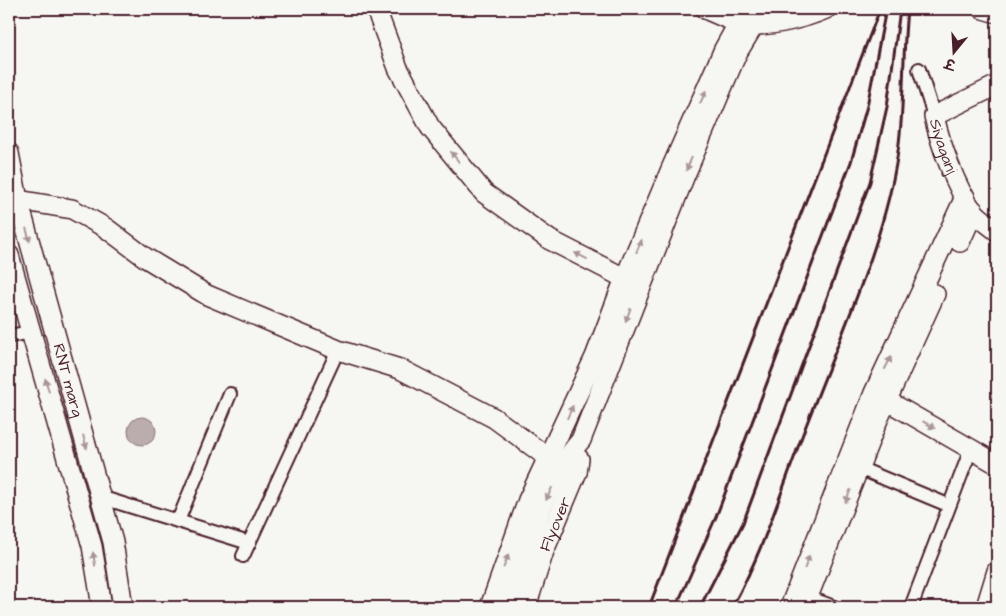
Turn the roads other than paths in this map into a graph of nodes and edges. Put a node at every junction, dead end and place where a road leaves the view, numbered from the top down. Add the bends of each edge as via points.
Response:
1 (376, 9) edge
2 (705, 9) edge
3 (826, 9) edge
4 (982, 9) edge
5 (997, 13) edge
6 (780, 15) edge
7 (747, 24) junction
8 (919, 69) dead end
9 (997, 85) edge
10 (934, 116) junction
11 (9, 153) edge
12 (18, 200) junction
13 (969, 204) junction
14 (997, 231) edge
15 (9, 255) edge
16 (632, 282) junction
17 (32, 332) junction
18 (9, 336) edge
19 (338, 350) junction
20 (230, 394) dead end
21 (880, 396) junction
22 (970, 450) junction
23 (997, 464) edge
24 (859, 468) junction
25 (565, 474) junction
26 (100, 497) junction
27 (948, 505) junction
28 (178, 521) junction
29 (248, 543) junction
30 (243, 556) dead end
31 (997, 571) edge
32 (806, 602) edge
33 (102, 607) edge
34 (123, 607) edge
35 (490, 607) edge
36 (508, 607) edge
37 (526, 607) edge
38 (790, 607) edge
39 (834, 607) edge
40 (911, 607) edge
41 (986, 607) edge

16 -> 1 street via 550,240 484,192 430,127 398,68
2 - 7 street
3 - 6 street via 800,18
4 - 5 street
6 - 7 street
7 - 16 street via 737,53
8 - 10 street
9 - 10 street, Siyaganj
10 - 13 street, Siyaganj via 939,139
11 - 12 street, RNT marg
12 - 19 street via 72,209 207,295
12 -> 26 street, RNT marg
13 - 14 street, Siyaganj
13 - 21 street
15 - 17 street, RNT marg
16 -> 25 street, Flyover via 581,440
25 -> 16 street via 560,434
17 - 18 street
33 -> 17 street, RNT marg via 92,546
19 - 25 street via 400,369 494,418
19 - 29 street
20 - 28 street
21 -> 22 street
21 - 24 street
38 -> 21 street
22 - 23 street
22 - 27 street
24 - 27 street
24 -> 32 street
35 -> 25 street via 528,500
25 -> 36 street via 544,504
25 - 37 street, Flyover
26 - 28 street
26 - 34 street, RNT marg via 113,542
27 - 40 street
28 - 29 street
29 - 30 street
31 - 41 street
32 - 39 street

